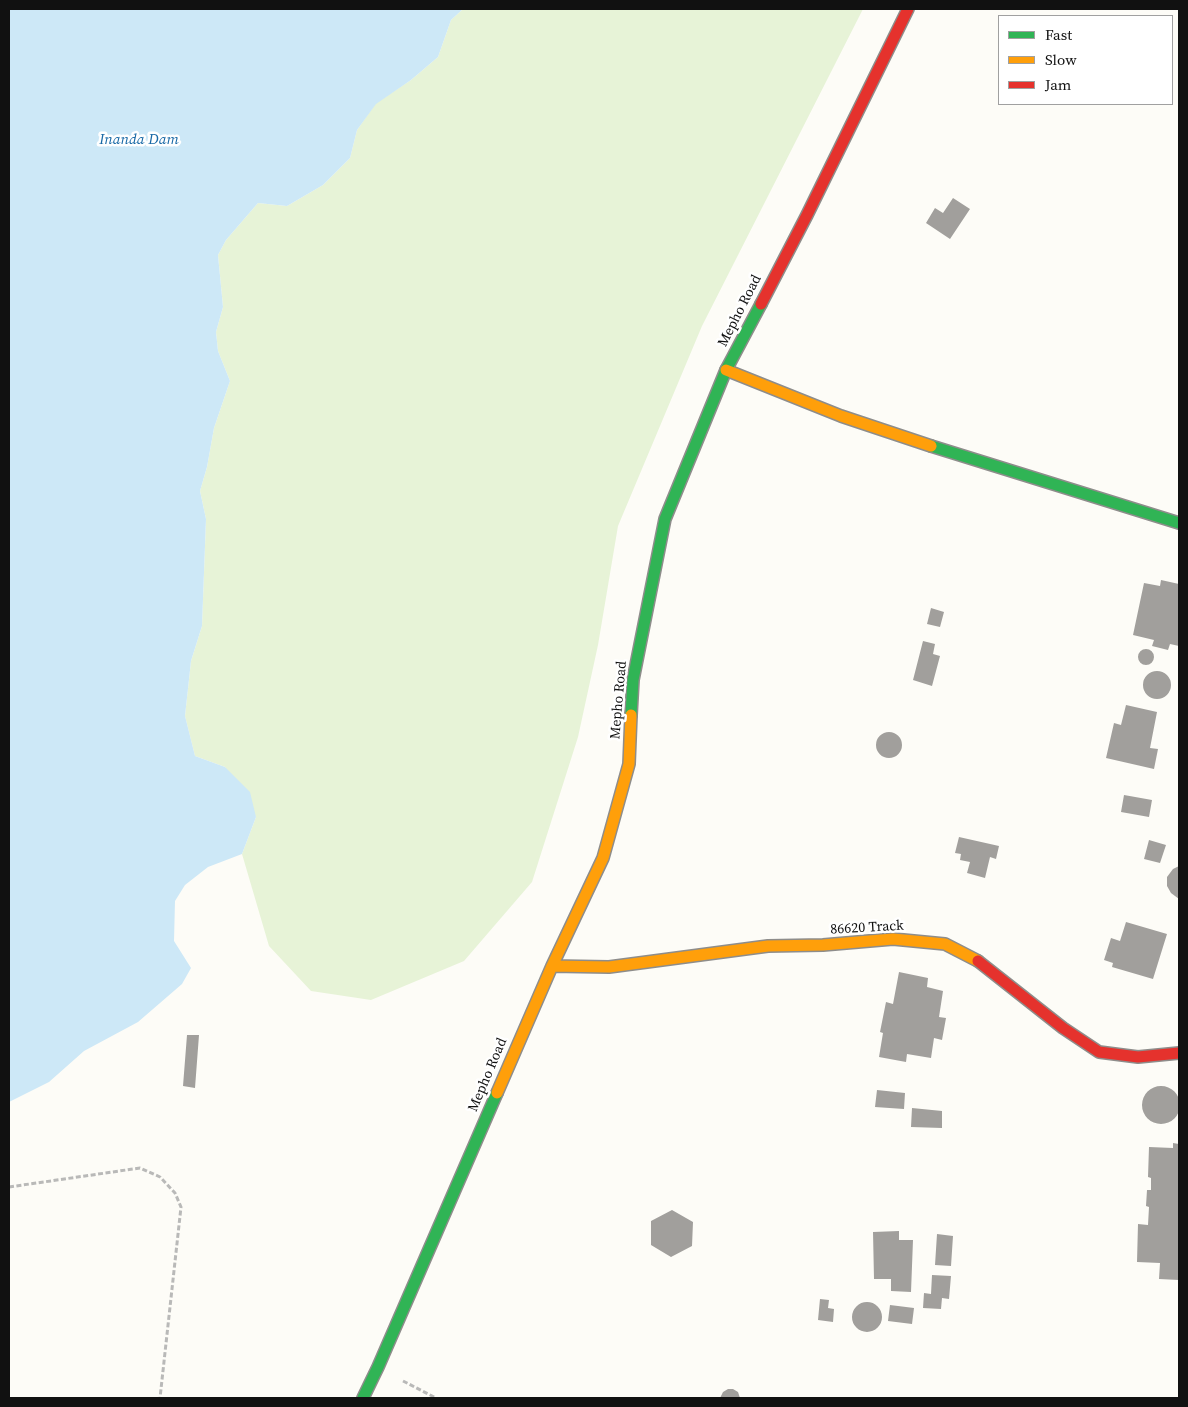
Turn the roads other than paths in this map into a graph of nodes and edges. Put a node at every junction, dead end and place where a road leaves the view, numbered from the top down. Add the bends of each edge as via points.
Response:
1 (908, 9) edge
2 (726, 370) junction
3 (1179, 523) edge
4 (552, 966) junction
5 (1179, 1053) edge
6 (363, 1398) edge

1 - 2 street, Mepho Road via 807,215
2 - 3 street via 850,420
2 - 4 street, Mepho Road via 666,519 634,680 629,764 603,858
4 - 5 street, 86620 Track via 609,967 768,946 893,939 945,944 980,962 1063,1028 1099,1052 1138,1057
4 - 6 street, Mepho Road

